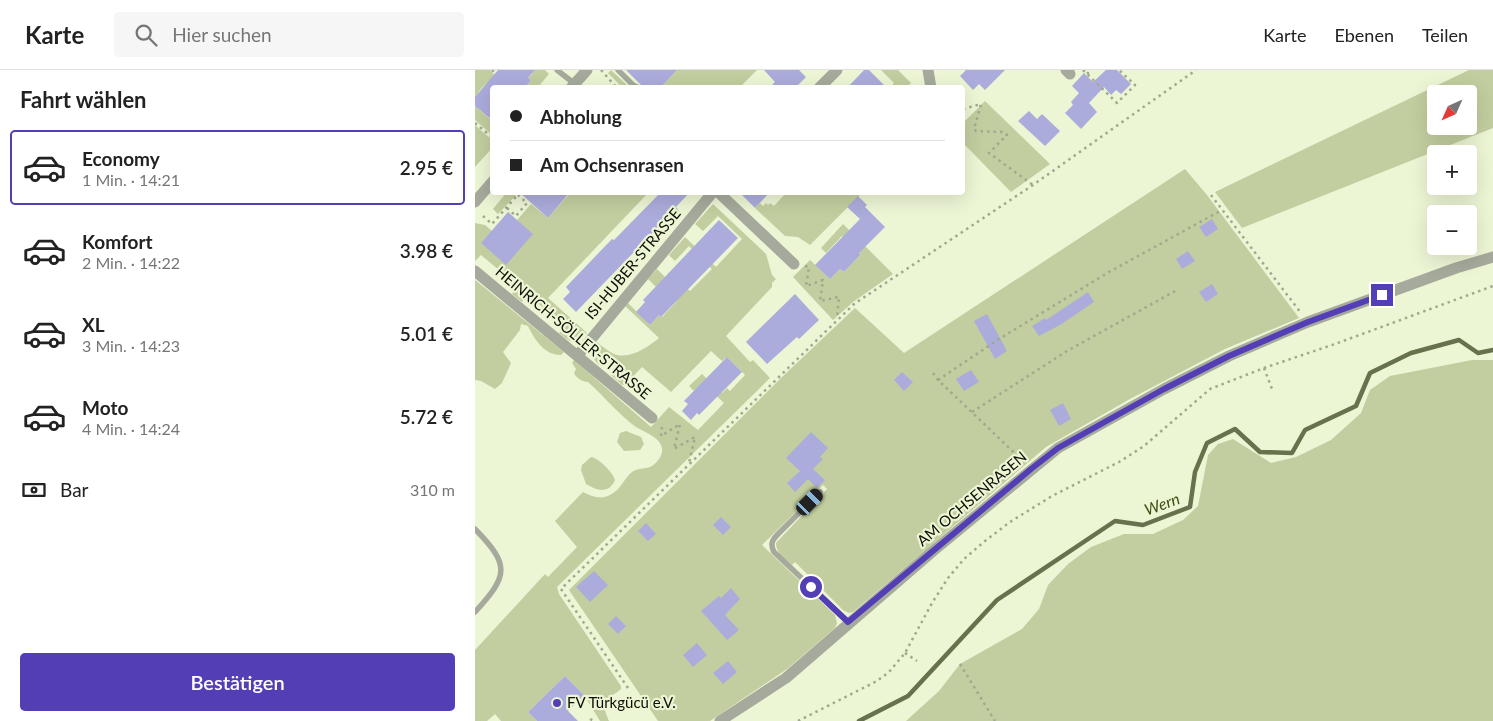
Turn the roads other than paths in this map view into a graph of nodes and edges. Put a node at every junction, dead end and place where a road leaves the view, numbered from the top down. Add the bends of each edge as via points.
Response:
1 (557, 70) edge
2 (587, 70) edge
3 (618, 70) edge
4 (837, 70) edge
5 (920, 70) edge
6 (928, 70) edge
7 (574, 85) edge
8 (576, 85) edge
9 (633, 85) edge
10 (822, 85) edge
11 (930, 85) edge
12 (490, 184) edge
13 (711, 195) edge
14 (721, 195) edge
15 (475, 202) edge
16 (1493, 257) edge
17 (794, 264) road end
18 (475, 270) edge
19 (578, 355) junction
20 (657, 419) road end
21 (821, 492) dead end
22 (475, 529) edge
23 (475, 612) edge
24 (848, 622) junction
25 (720, 721) edge

1 - 7 lane
2 - 8 street
3 - 9 lane
4 - 10 street
5 - 6 street
6 - 11 street
12 - 15 street
13 - 19 street, ISI-HUBER-STRASSE
14 - 17 street
16 - 24 street, AM OCHSENRASEN via 1308,322 1229,356 1058,448
18 - 19 street, HEINRICH-SÖLLER-STRASSE
19 - 20 street, HEINRICH-SÖLLER-STRASSE
21 - 24 lane via 773,539 772,548
22 - 23 lane via 496,553 502,571 494,590
24 - 25 street, AM OCHSENRASEN via 786,678

